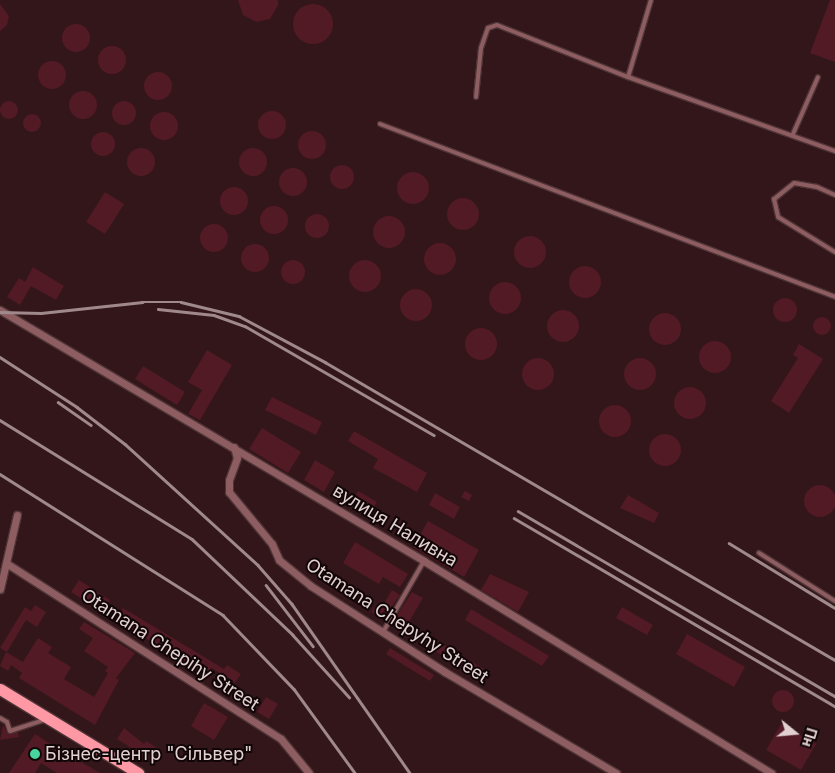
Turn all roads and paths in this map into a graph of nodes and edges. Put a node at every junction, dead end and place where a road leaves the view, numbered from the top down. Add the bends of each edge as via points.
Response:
1 (651, 0) edge
2 (628, 77) junction
3 (818, 77) dead end
4 (476, 97) dead end
5 (380, 124) dead end
6 (793, 134) junction
7 (835, 151) edge
8 (835, 195) edge
9 (835, 252) edge
10 (835, 297) edge
11 (0, 310) edge
12 (232, 445) junction
13 (17, 515) dead end
14 (759, 553) dead end
15 (424, 561) junction
16 (6, 563) junction
17 (0, 589) edge
18 (835, 601) edge
19 (383, 632) junction
20 (0, 688) edge
21 (0, 718) edge
22 (49, 718) junction
23 (138, 773) edge
24 (309, 773) edge
25 (616, 773) edge
26 (771, 773) edge

1 - 2 lane
2 - 4 lane via 498,25 488,28 481,48
2 - 6 lane
3 - 6 lane
5 - 10 lane
6 - 7 lane
8 - 9 lane via 794,183 774,199 778,217
11 - 12 street, вулиця Наливна
12 - 15 street, вулиця Наливна
12 - 19 street, Otamana Chepyhy Street via 237,458 229,480 229,492 272,544 279,560 311,586
13 - 16 street
14 - 18 lane
15 - 19 lane
15 - 26 street, вулиця Наливна
16 - 17 street
16 - 24 street, Otamana Chepihy Street via 281,739
19 - 25 street, Otamana Chepyhy Street
20 - 22 main road
21 - 22 lane via 7,722 10,731
22 - 23 main road

